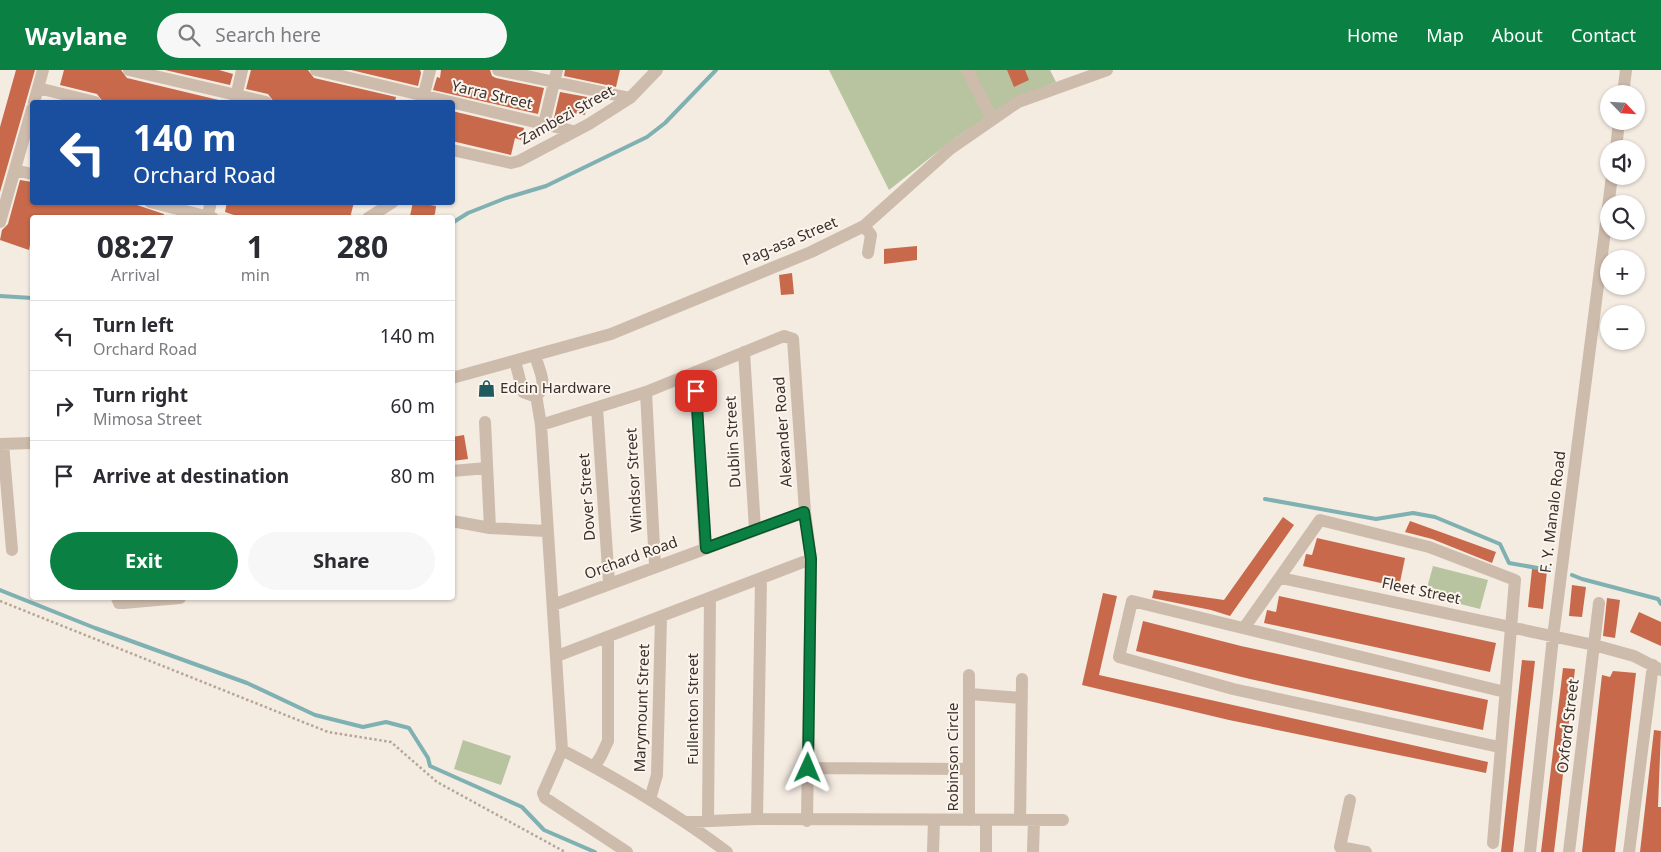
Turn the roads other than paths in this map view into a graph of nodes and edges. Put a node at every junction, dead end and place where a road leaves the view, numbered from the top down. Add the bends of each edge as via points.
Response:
1 (43, 70) edge
2 (129, 70) edge
3 (242, 70) edge
4 (316, 70) edge
5 (430, 70) edge
6 (498, 70) edge
7 (557, 70) edge
8 (657, 70) edge
9 (967, 70) edge
10 (1107, 70) edge
11 (1626, 70) edge
12 (554, 83) junction
13 (1624, 85) edge
14 (38, 88) junction
15 (630, 98) junction
16 (235, 99) edge
17 (423, 99) edge
18 (35, 100) edge
19 (87, 100) edge
20 (455, 106) edge
21 (992, 119) junction
22 (544, 124) junction
23 (30, 126) edge
24 (573, 131) junction
25 (455, 151) edge
26 (15, 170) junction
27 (30, 174) edge
28 (1611, 185) edge
29 (155, 205) edge
30 (388, 205) edge
31 (167, 212) edge
32 (192, 215) edge
33 (373, 215) edge
34 (0, 222) edge
35 (864, 226) junction
36 (868, 253) dead end
37 (744, 352) junction
38 (535, 355) junction
39 (515, 361) junction
40 (695, 372) junction
41 (455, 377) edge
42 (646, 392) junction
43 (536, 396) junction
44 (597, 408) junction
45 (485, 422) dead end
46 (541, 425) junction
47 (1, 444) edge
48 (30, 444) edge
49 (487, 468) junction
50 (455, 471) edge
51 (804, 512) junction
52 (455, 521) edge
53 (490, 528) junction
54 (755, 529) junction
55 (546, 531) junction
56 (706, 548) junction
57 (12, 550) dead end
58 (811, 559) junction
59 (656, 566) junction
60 (761, 578) junction
61 (1281, 578) junction
62 (609, 583) junction
63 (710, 598) junction
64 (118, 600) edge
65 (157, 600) edge
66 (1599, 603) dead end
67 (553, 605) junction
68 (661, 617) junction
69 (1511, 627) junction
70 (1244, 628) junction
71 (1554, 637) junction
72 (608, 638) junction
73 (1594, 645) junction
74 (557, 656) junction
75 (1657, 668) edge
76 (968, 675) dead end
77 (1022, 679) dead end
78 (1505, 692) junction
79 (970, 694) junction
80 (1022, 698) junction
81 (1499, 747) junction
82 (562, 750) junction
83 (594, 766) junction
84 (808, 768) junction
85 (969, 769) junction
86 (650, 799) junction
87 (1350, 800) dead end
88 (708, 820) junction
89 (757, 820) junction
90 (807, 820) junction
91 (934, 820) junction
92 (969, 820) junction
93 (1020, 820) junction
94 (1034, 820) junction
95 (1063, 820) dead end
96 (986, 821) junction
97 (687, 822) junction
98 (1493, 843) dead end
99 (628, 852) edge
100 (727, 852) edge
101 (934, 852) edge
102 (986, 852) edge
103 (1034, 852) edge
104 (1366, 852) edge
105 (1530, 852) edge
106 (1569, 852) edge
107 (1630, 852) edge

1 - 14 street
2 - 16 street
3 - 16 street
4 - 17 street, Yarra Street
5 - 17 street
6 - 12 street
7 - 12 street
8 - 15 street, Zambezi Street
9 - 21 street
10 - 21 street, Pag-asa Street via 1018,102
11 - 13 street
12 - 15 street
12 - 22 street
14 - 18 street
14 - 19 street
15 - 24 street, Zambezi Street
20 - 22 street, Yarra Street
21 - 35 street, Pag-asa Street via 950,149
22 - 24 street, Yarra Street
23 - 26 street
24 - 25 street, Zambezi Street via 511,163
26 - 27 street
26 - 34 street
28 - 71 street, F. Y. Manalo Road
29 - 31 street
30 - 33 street
31 - 32 street
35 - 36 street via 871,234
35 - 38 street, Pag-asa Street via 811,252 610,334
37 - 40 street, Alexander Road
37 - 51 street, Alexander Road via 784,336 794,342
37 - 54 street, Dublin Street
38 - 39 street, Pag-asa Street
38 - 43 street via 544,386
39 - 41 street, Pag-asa Street
39 - 43 street via 523,392
40 - 42 street, Alexander Road
40 - 56 street
42 - 44 street, Alexander Road
42 - 59 street, Windsor Street
43 - 46 street
44 - 46 street, Alexander Road
44 - 62 street, Dover Street
45 - 49 street
46 - 55 street
47 - 48 street
47 - 57 street
49 - 50 street
49 - 53 street
51 - 54 street, Orchard Road
51 - 58 street, Alexander Road
52 - 53 street
53 - 55 street
54 - 56 street, Orchard Road
55 - 67 street
56 - 59 street, Orchard Road
58 - 60 street
58 - 84 street, Alexander Road
59 - 62 street, Orchard Road
60 - 63 street
60 - 89 street
61 - 69 street, Fleet Street
61 - 69 street via 1320,520 1429,547 1515,580
61 - 70 street
62 - 67 street, Orchard Road
63 - 68 street
63 - 88 street, Fullenton Street
64 - 65 street via 119,603
66 - 73 street, Oxford Street
67 - 74 street
68 - 72 street
68 - 86 street, Marymount Street via 657,775
69 - 71 street, Fleet Street
69 - 78 street
70 - 78 street
70 - 81 street via 1132,601 1120,657 1234,689
71 - 73 street, Fleet Street
71 - 105 street, F. Y. Manalo Road
72 - 74 street
72 - 83 street via 608,741
73 - 75 street, Fleet Street via 1634,656
73 - 106 street, Oxford Street
74 - 82 street
75 - 107 street
76 - 79 street, Robinson Circle
77 - 80 street
78 - 81 street
79 - 80 street, Robinson Circle
79 - 85 street, Robinson Circle
80 - 93 street
81 - 98 street
82 - 83 street
82 - 99 street via 544,788 545,798
83 - 86 street
84 - 85 street
84 - 90 street, Alexander Road
85 - 92 street, Robinson Circle
86 - 97 street
87 - 104 street via 1340,847
88 - 89 street
88 - 97 street
89 - 90 street
90 - 91 street
91 - 92 street
91 - 101 street
92 - 96 street
93 - 94 street
93 - 96 street
94 - 95 street
94 - 103 street
96 - 102 street
97 - 100 street

